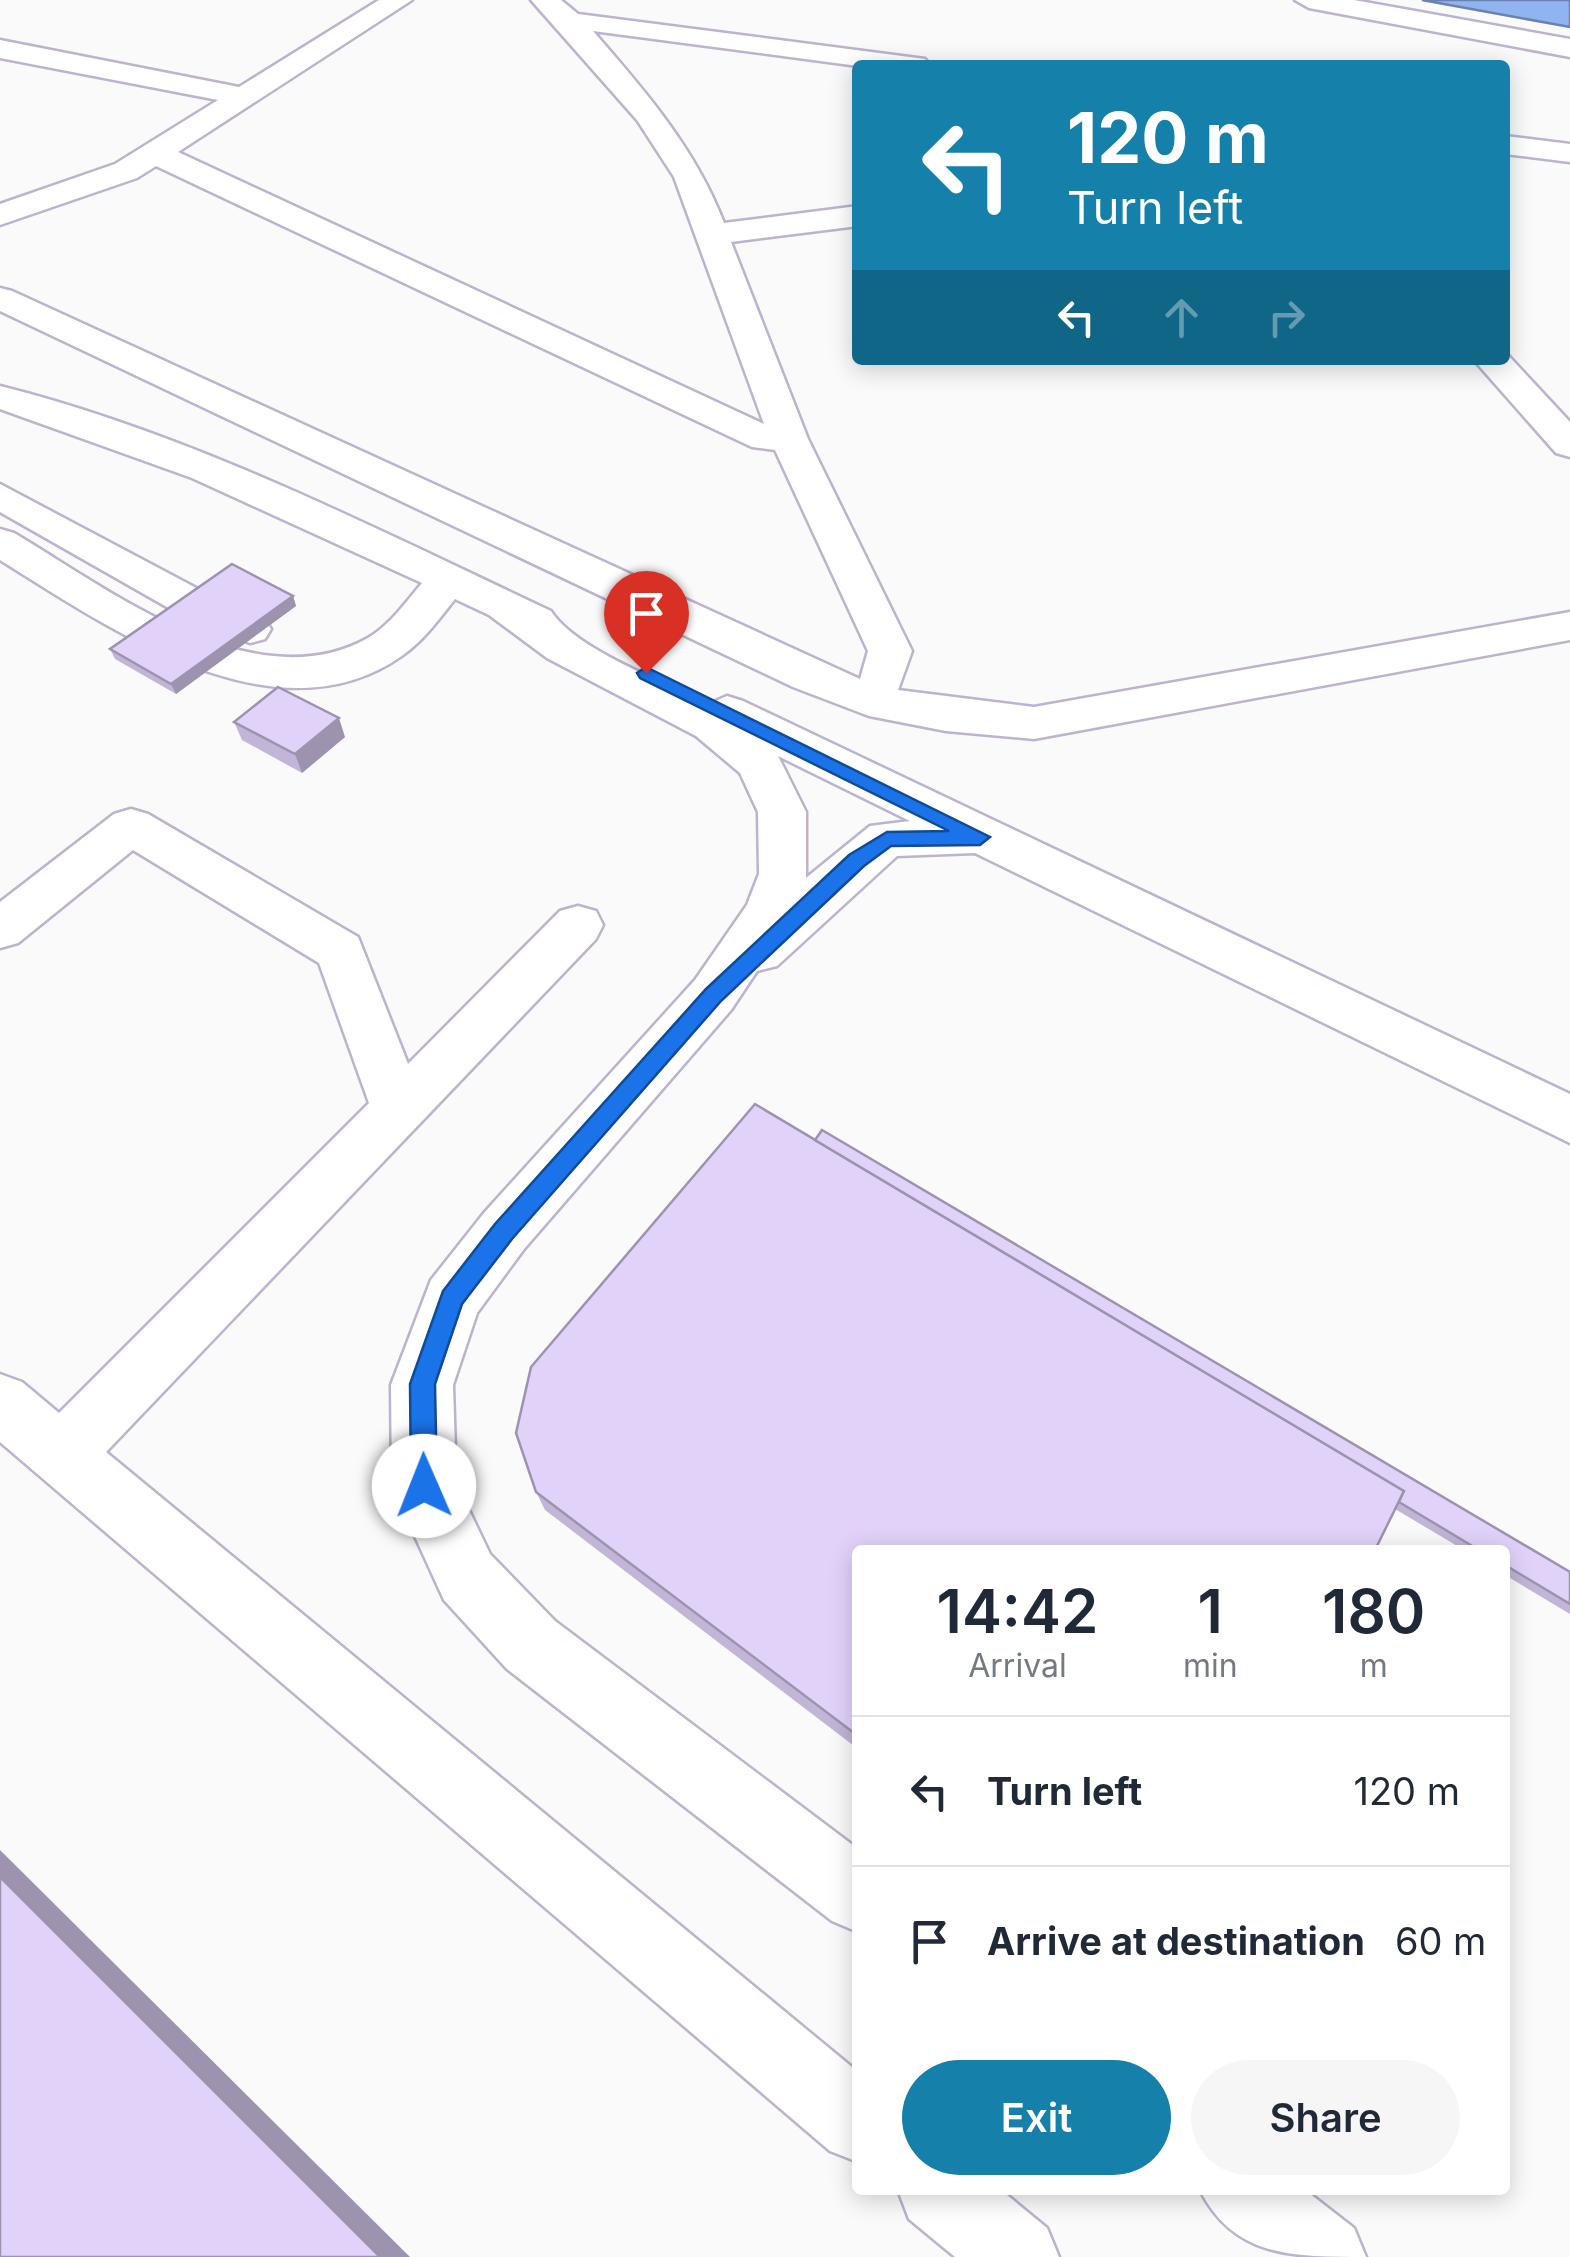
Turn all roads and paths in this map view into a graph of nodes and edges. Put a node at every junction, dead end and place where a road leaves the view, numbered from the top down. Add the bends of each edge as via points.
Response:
1 (398, 0) edge
2 (1310, 0) edge
3 (558, 11) edge
4 (0, 48) edge
5 (1570, 48) edge
6 (878, 60) edge
7 (241, 96) junction
8 (1510, 146) edge
9 (155, 153) junction
10 (1570, 154) edge
11 (0, 214) edge
12 (852, 217) edge
13 (714, 234) junction
14 (0, 298) edge
15 (1497, 365) edge
16 (0, 397) edge
17 (789, 440) junction
18 (1570, 445) edge
19 (0, 496) edge
20 (0, 542) edge
21 (450, 578) junction
22 (504, 606) junction
23 (1570, 626) edge
24 (869, 702) junction
25 (980, 837) junction
26 (578, 925) dead end
27 (0, 930) edge
28 (713, 995) junction
29 (398, 1109) junction
30 (1570, 1120) edge
31 (0, 1403) edge
32 (61, 1454) junction
33 (852, 1890) edge
34 (852, 2117) edge
35 (944, 2195) edge
36 (1246, 2195) edge
37 (1018, 2257) edge
38 (1325, 2257) edge

1 - 7 street
2 - 5 street
3 - 6 street
3 - 13 street via 649,114 690,177
4 - 7 street
7 - 9 street
8 - 10 street
9 - 11 street via 101,181
9 - 17 street via 766,439
12 - 13 street
13 - 17 street
14 - 24 street
15 - 18 street
16 - 21 street via 252,486
17 - 24 street via 890,650
19 - 21 street via 217,618 286,642 358,633
20 - 21 street via 177,645 245,670 292,674 326,672 385,648
21 - 22 street
22 - 25 street
22 - 28 street via 562,648 712,725 759,763 782,812 783,874 770,912
23 - 24 street via 1034,723 945,719
25 - 28 street via 887,839 856,860
25 - 30 street
26 - 29 street
27 - 29 street via 131,826 340,951
28 - 33 street via 452,1299 422,1384 424,1486 467,1576 531,1644
29 - 32 street
31 - 32 street
32 - 34 street
35 - 37 street
36 - 38 street

